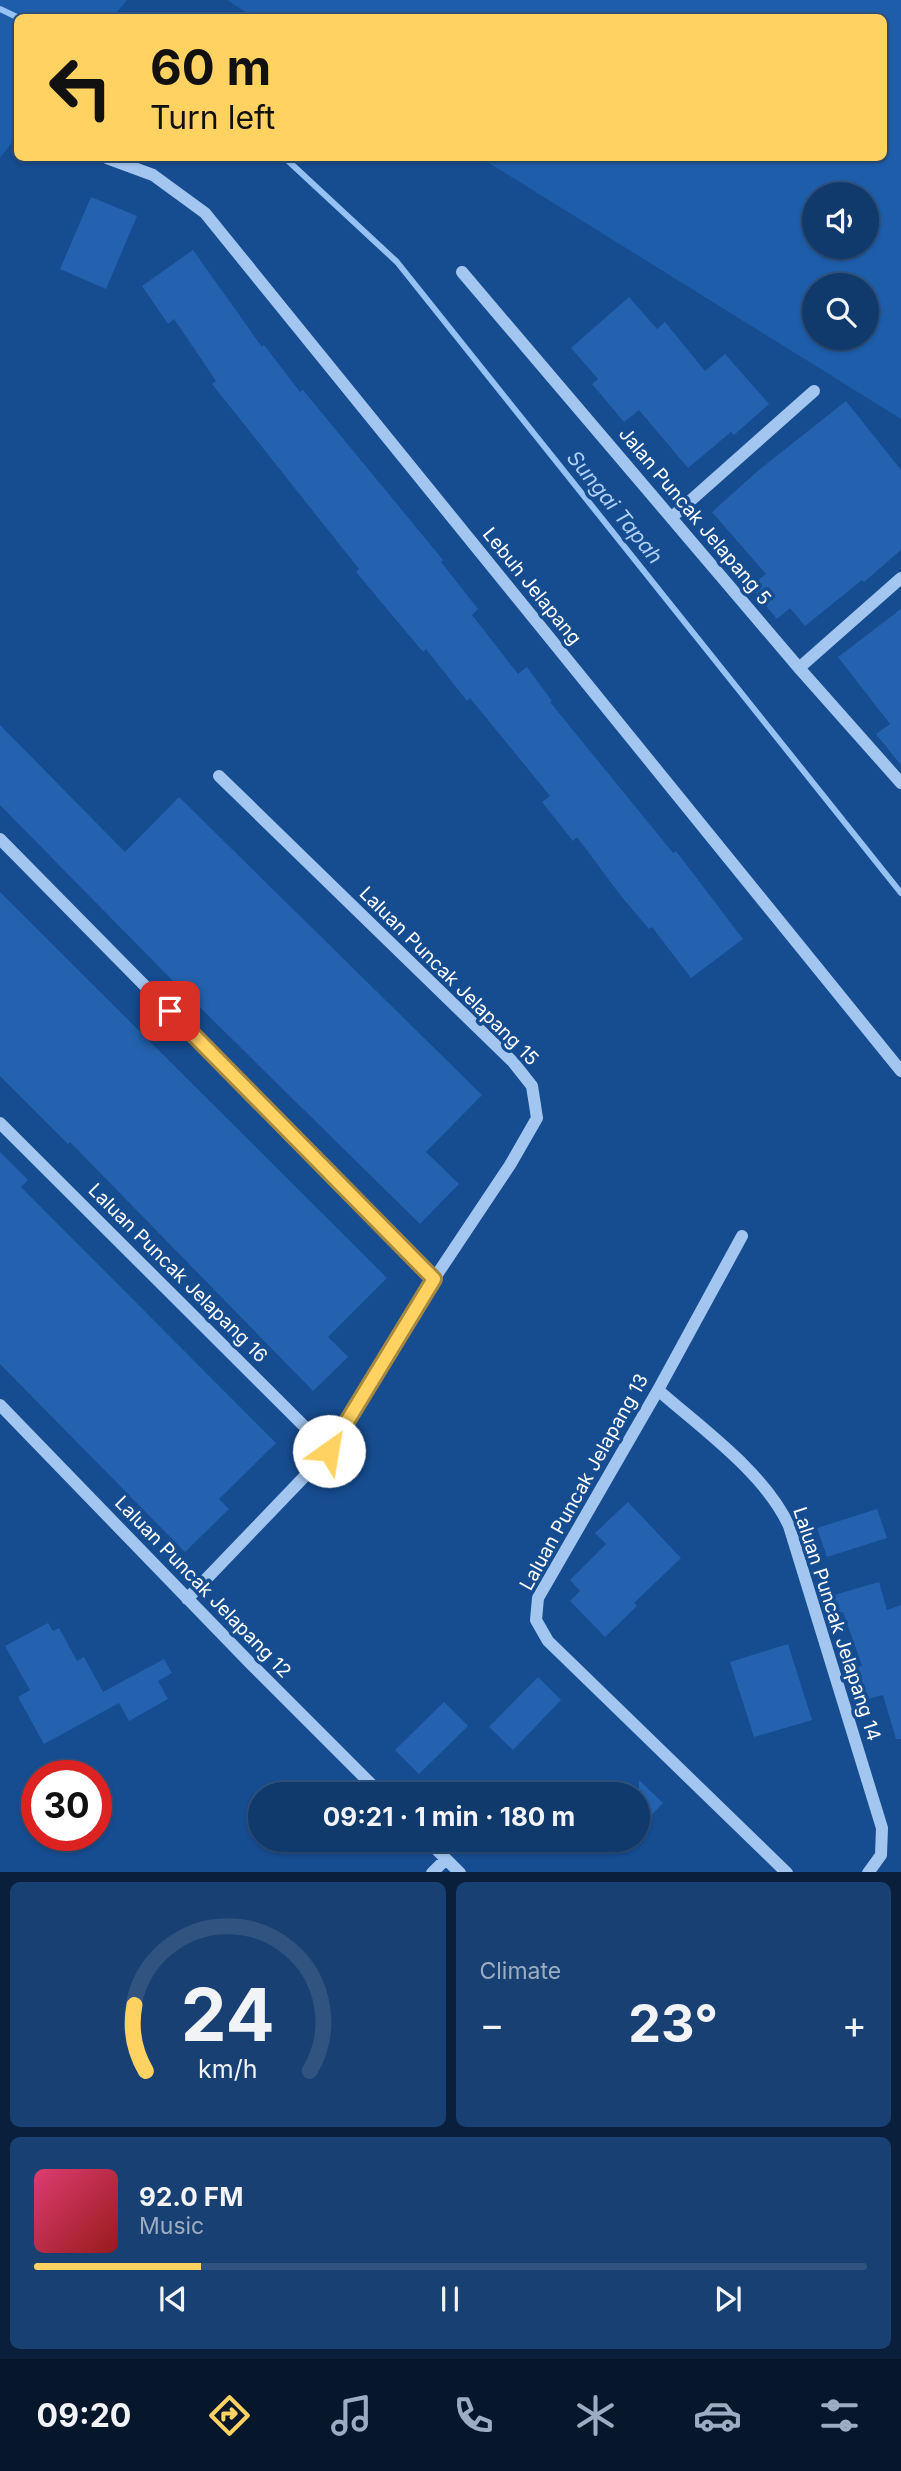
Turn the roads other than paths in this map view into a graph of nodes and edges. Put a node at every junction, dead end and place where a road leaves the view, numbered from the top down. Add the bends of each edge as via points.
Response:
1 (115, 161) edge
2 (462, 272) dead end
3 (814, 391) dead end
4 (672, 517) junction
5 (901, 579) edge
6 (799, 668) junction
7 (219, 776) dead end
8 (901, 783) edge
9 (0, 839) edge
10 (901, 1071) edge
11 (0, 1122) edge
12 (742, 1236) dead end
13 (434, 1279) junction
14 (658, 1390) junction
15 (0, 1405) edge
16 (329, 1451) junction
17 (187, 1599) junction
18 (369, 1782) edge
19 (439, 1852) edge
20 (446, 1859) junction
21 (432, 1872) edge
22 (460, 1872) edge
23 (787, 1872) edge
24 (868, 1872) edge

1 - 10 street, Lebuh Jelapang via 153,175 205,213
2 - 4 street, Jalan Puncak Jelapang 5
3 - 4 street
4 - 6 street, Jalan Puncak Jelapang 5
5 - 6 street
6 - 8 street, Jalan Puncak Jelapang 5
7 - 13 street, Laluan Puncak Jelapang 15 via 513,1062 532,1086 537,1118
9 - 13 street
11 - 16 street, Laluan Puncak Jelapang 16
12 - 14 street, Laluan Puncak Jelapang 13
13 - 16 street, Laluan Puncak Jelapang 15
14 - 23 street, Laluan Puncak Jelapang 13 via 538,1598 536,1620 548,1641
14 - 24 street, Laluan Puncak Jelapang 14 via 761,1482 789,1526 882,1828 881,1855
15 - 17 street, Laluan Puncak Jelapang 12
16 - 17 street, Laluan Puncak Jelapang 15
17 - 18 street, Laluan Puncak Jelapang 12
19 - 20 street
20 - 21 street
20 - 22 street

